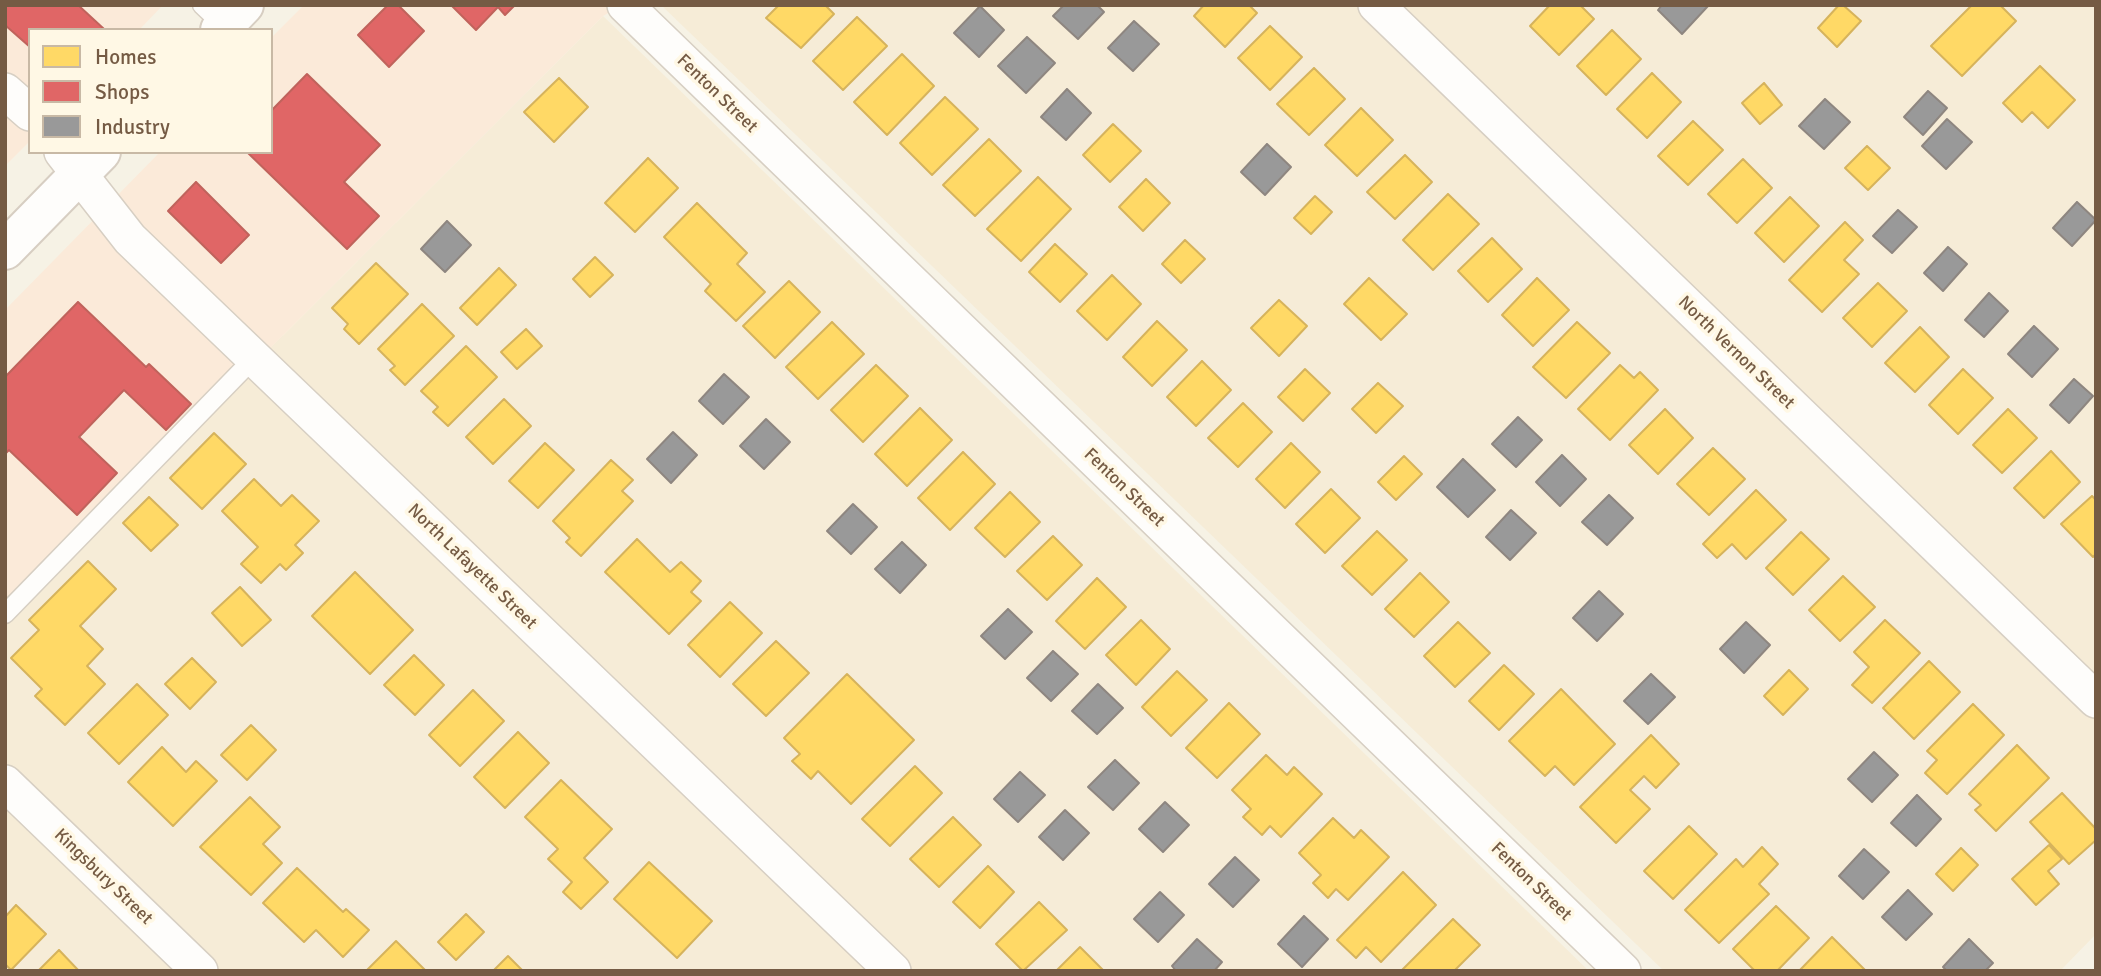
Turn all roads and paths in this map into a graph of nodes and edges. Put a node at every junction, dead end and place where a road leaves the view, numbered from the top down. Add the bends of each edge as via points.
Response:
1 (625, 5) edge
2 (1376, 5) edge
3 (5, 91) edge
4 (28, 111) edge
5 (80, 160) edge
6 (5, 250) edge
7 (254, 358) junction
8 (5, 614) edge
9 (2096, 700) edge
10 (5, 783) edge
11 (201, 971) edge
12 (893, 971) edge
13 (1623, 971) edge

1 - 13 street, Fenton Street
2 - 9 street, North Vernon Street
3 - 4 street
5 - 6 main road
5 - 7 street, North Lafayette Street via 130,239
7 - 8 lane
7 - 12 street, North Lafayette Street
10 - 11 street, Kingsbury Street

